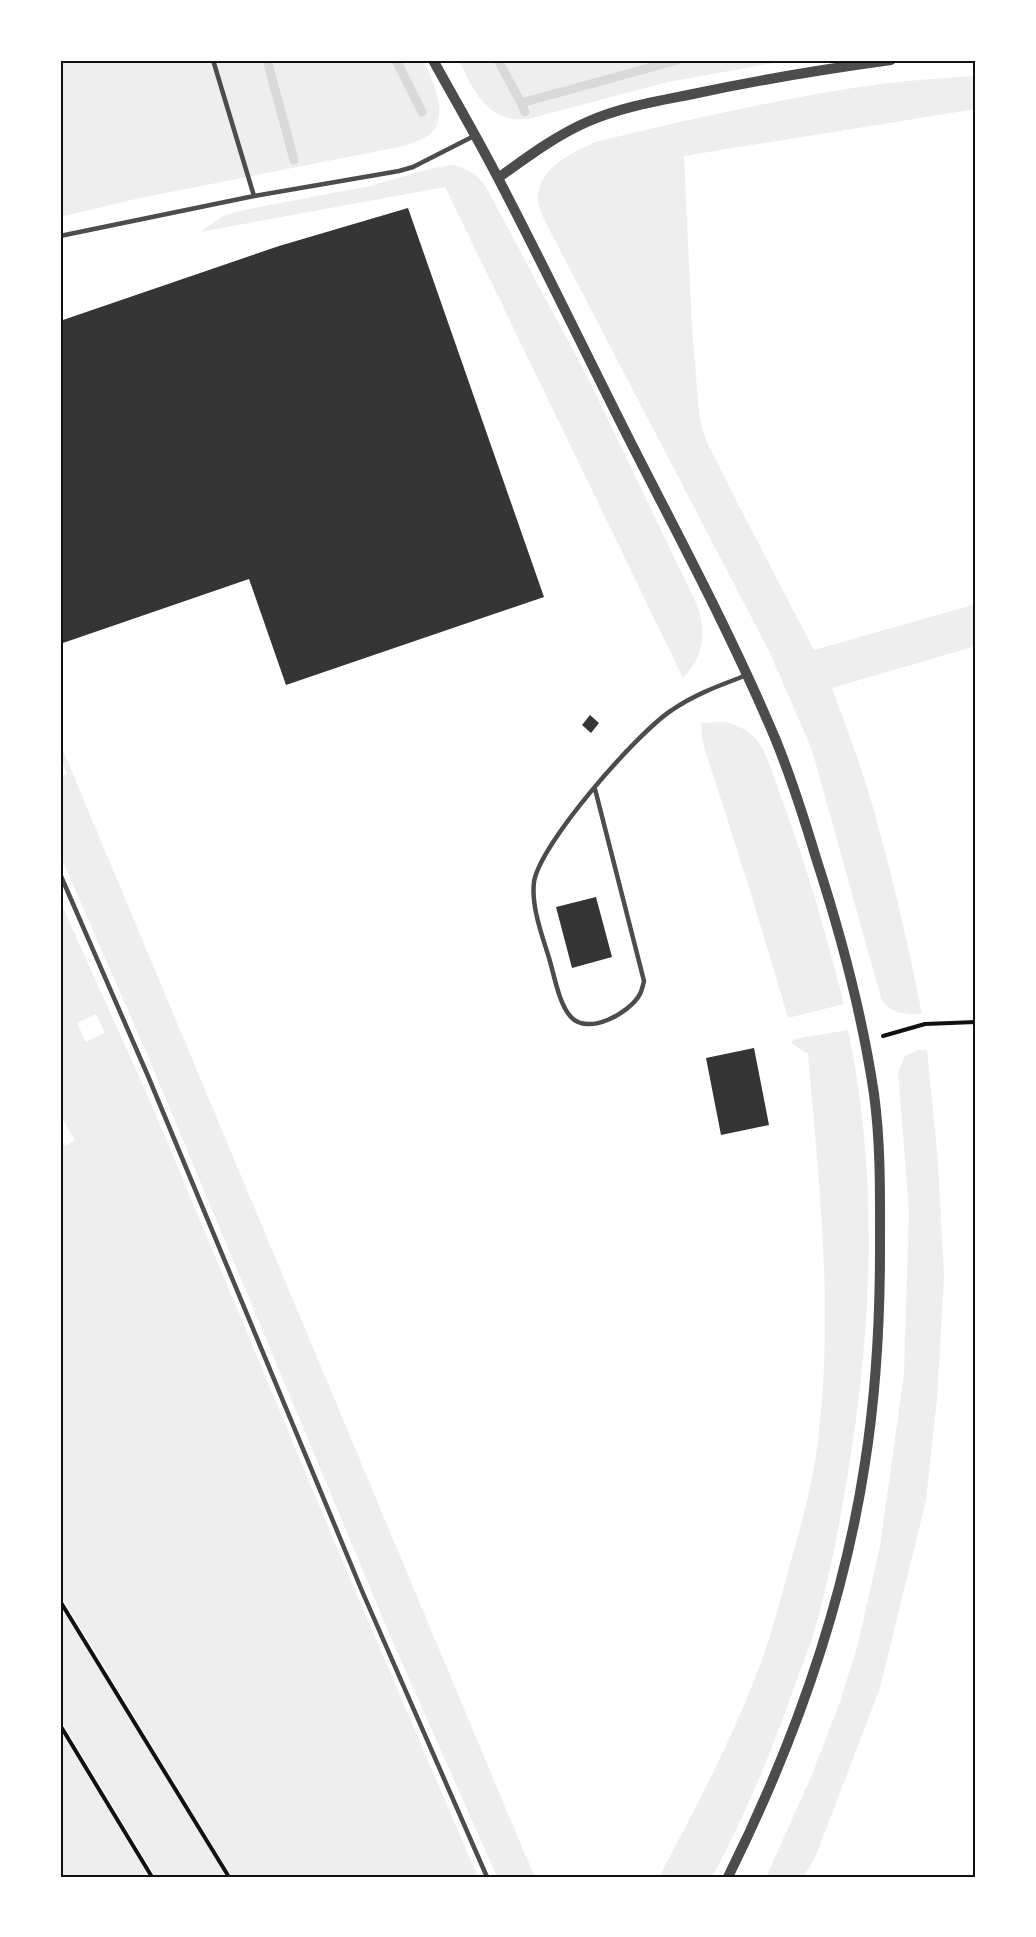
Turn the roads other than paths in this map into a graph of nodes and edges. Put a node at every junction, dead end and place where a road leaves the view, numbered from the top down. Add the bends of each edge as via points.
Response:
1 (213, 60) edge
2 (434, 60) edge
3 (891, 60) edge
4 (474, 136) junction
5 (498, 178) junction
6 (254, 196) junction
7 (60, 236) edge
8 (747, 675) junction
9 (595, 789) junction
10 (60, 874) edge
11 (487, 1877) edge
12 (728, 1877) edge

1 - 6 lane
2 - 4 street
3 - 5 street via 702,92 602,116 572,129
4 - 5 street
4 - 6 lane via 399,171
5 - 8 street
6 - 7 lane
8 - 9 lane via 672,710 642,736
8 - 12 street via 805,820 834,915 865,1041 875,1099 880,1186 878,1343 865,1465 844,1570 811,1682 780,1765
9 - 9 lane via 552,843 534,885 538,916 562,1000 571,1018 592,1025 628,1008 640,994 644,981
10 - 11 lane

